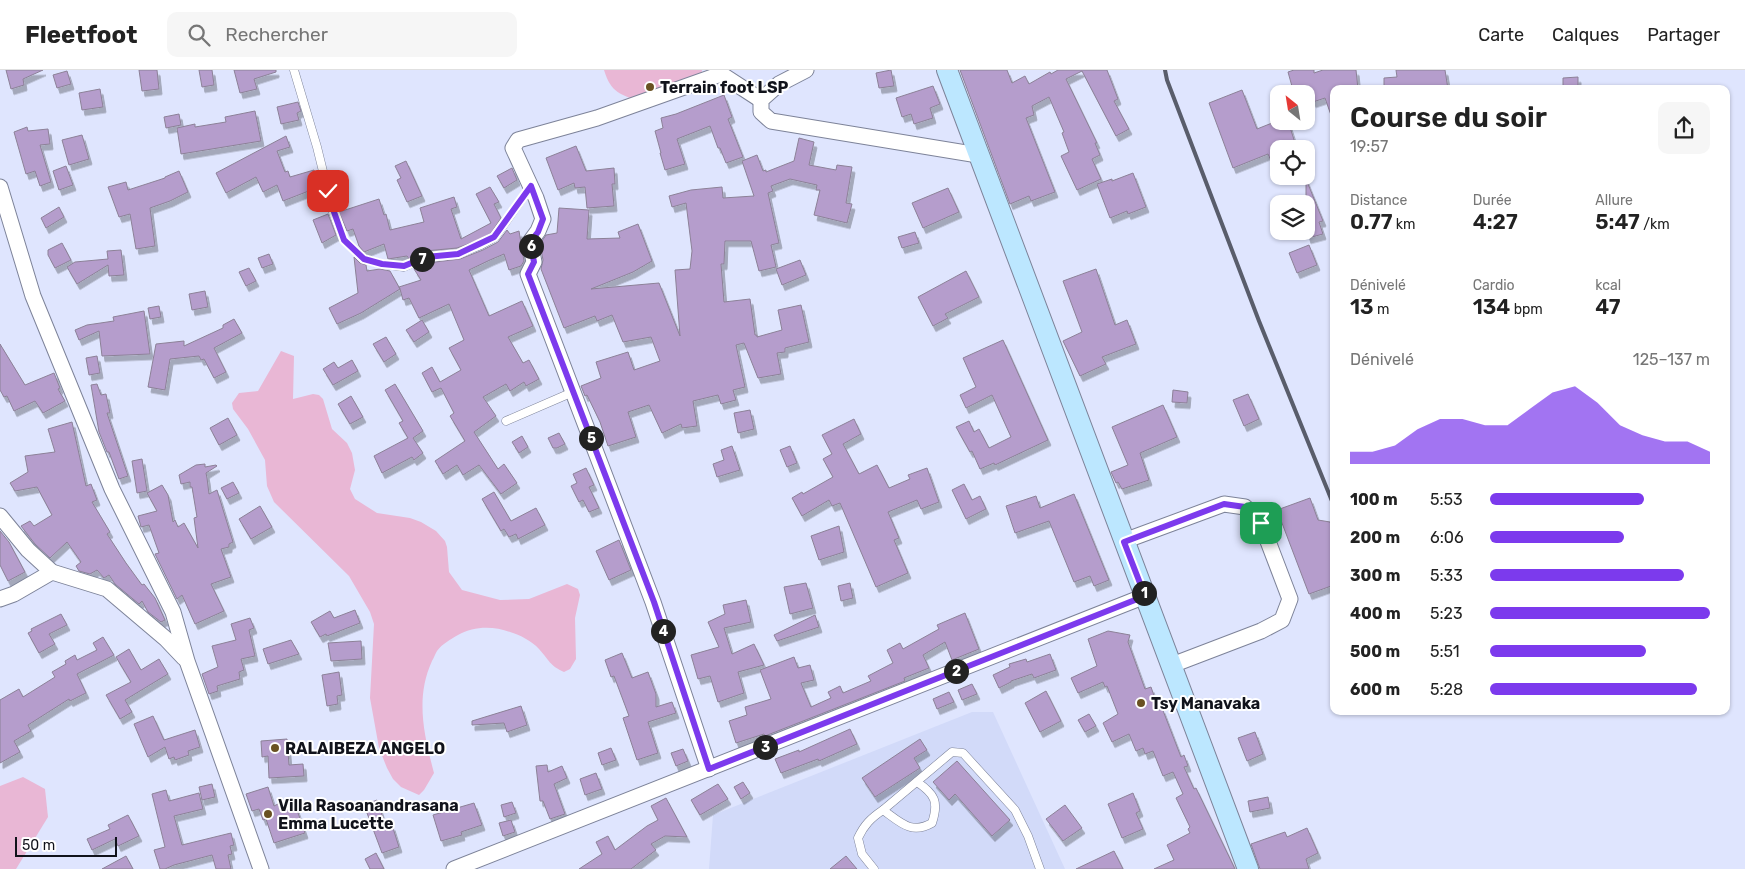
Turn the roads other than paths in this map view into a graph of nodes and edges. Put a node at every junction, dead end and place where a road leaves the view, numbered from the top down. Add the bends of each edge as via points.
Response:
1 (294, 70) edge
2 (806, 70) edge
3 (947, 70) edge
4 (761, 100) junction
5 (978, 155) junction
6 (531, 186) junction
7 (0, 187) edge
8 (573, 392) junction
9 (506, 421) dead end
10 (0, 516) edge
11 (1124, 542) junction
12 (52, 572) junction
13 (1145, 596) junction
14 (0, 599) edge
15 (187, 661) junction
16 (1172, 665) junction
17 (709, 769) junction
18 (917, 782) junction
19 (883, 810) junction
20 (261, 869) edge
21 (454, 869) edge
22 (874, 869) edge
23 (1040, 869) edge
24 (1248, 869) edge

1 - 6 lane via 337,222 344,240 364,259 404,266 426,257 458,254 481,245 494,237
2 - 4 street via 779,84
3 - 5 main road
4 - 5 street via 761,112 771,120
4 - 6 street via 720,74 597,118 518,140 514,148
5 - 11 main road
6 - 8 street via 543,219 530,242 534,262 528,274
7 - 15 street via 33,296 112,489 173,612
8 - 9 lane
8 - 17 street via 654,602
10 - 12 street via 28,550
11 - 13 main road
11 - 16 street via 1224,504 1245,507 1261,523 1290,599 1282,620
12 - 14 street
12 - 15 street via 107,589
13 - 16 main road
13 - 17 street
15 - 20 street
16 - 24 main road
17 - 21 street
18 - 19 lane
18 - 19 lane via 934,798 936,809 932,823 922,828 910,828
18 - 23 lane via 952,752 963,753 1015,810
19 - 22 lane via 863,826 858,838 862,854

